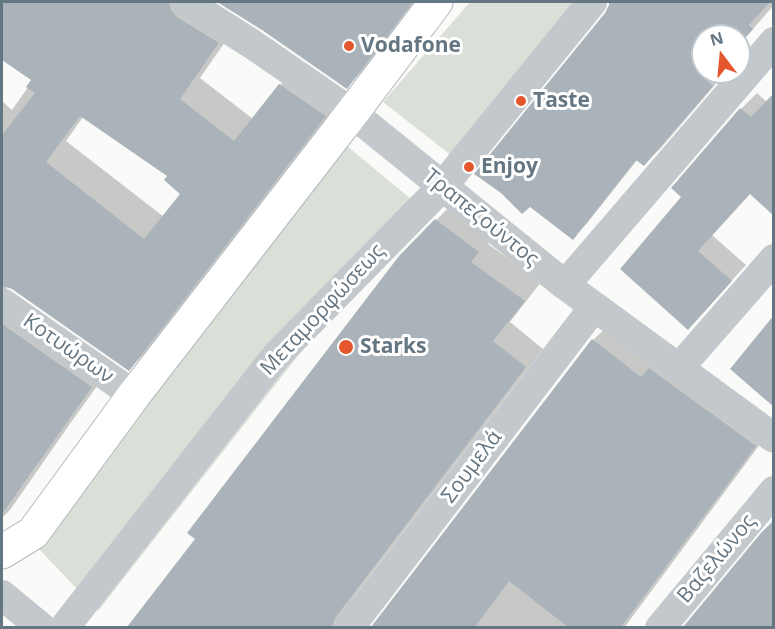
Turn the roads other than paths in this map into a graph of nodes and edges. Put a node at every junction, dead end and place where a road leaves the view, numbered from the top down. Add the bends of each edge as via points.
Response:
1 (186, 2) edge
2 (436, 2) edge
3 (592, 2) edge
4 (774, 42) edge
5 (352, 113) junction
6 (442, 186) junction
7 (774, 259) edge
8 (564, 285) junction
9 (2, 303) edge
10 (594, 307) junction
11 (679, 368) junction
12 (134, 395) junction
13 (774, 438) edge
14 (774, 491) edge
15 (2, 552) edge
16 (2, 595) edge
17 (42, 627) edge
18 (64, 627) edge
19 (349, 627) edge
20 (660, 627) edge

1 - 5 street, Τραπεζούντος
2 - 5 main road
3 - 6 street, Μεταμορφώσεως
4 - 8 street
5 - 6 street, Τραπεζούντος
5 - 12 main road
6 - 8 street, Τραπεζούντος
6 - 18 street, Μεταμορφώσεως via 277,355
7 - 11 street
8 - 10 street, Τραπεζούντος
9 - 12 street, Κοτυώρων
10 - 11 street, Τραπεζούντος
10 - 19 street, Σουμελά
11 - 13 street, Τραπεζούντος
12 - 15 main road via 33,533
14 - 20 street, Βαζελώνος
16 - 17 street

